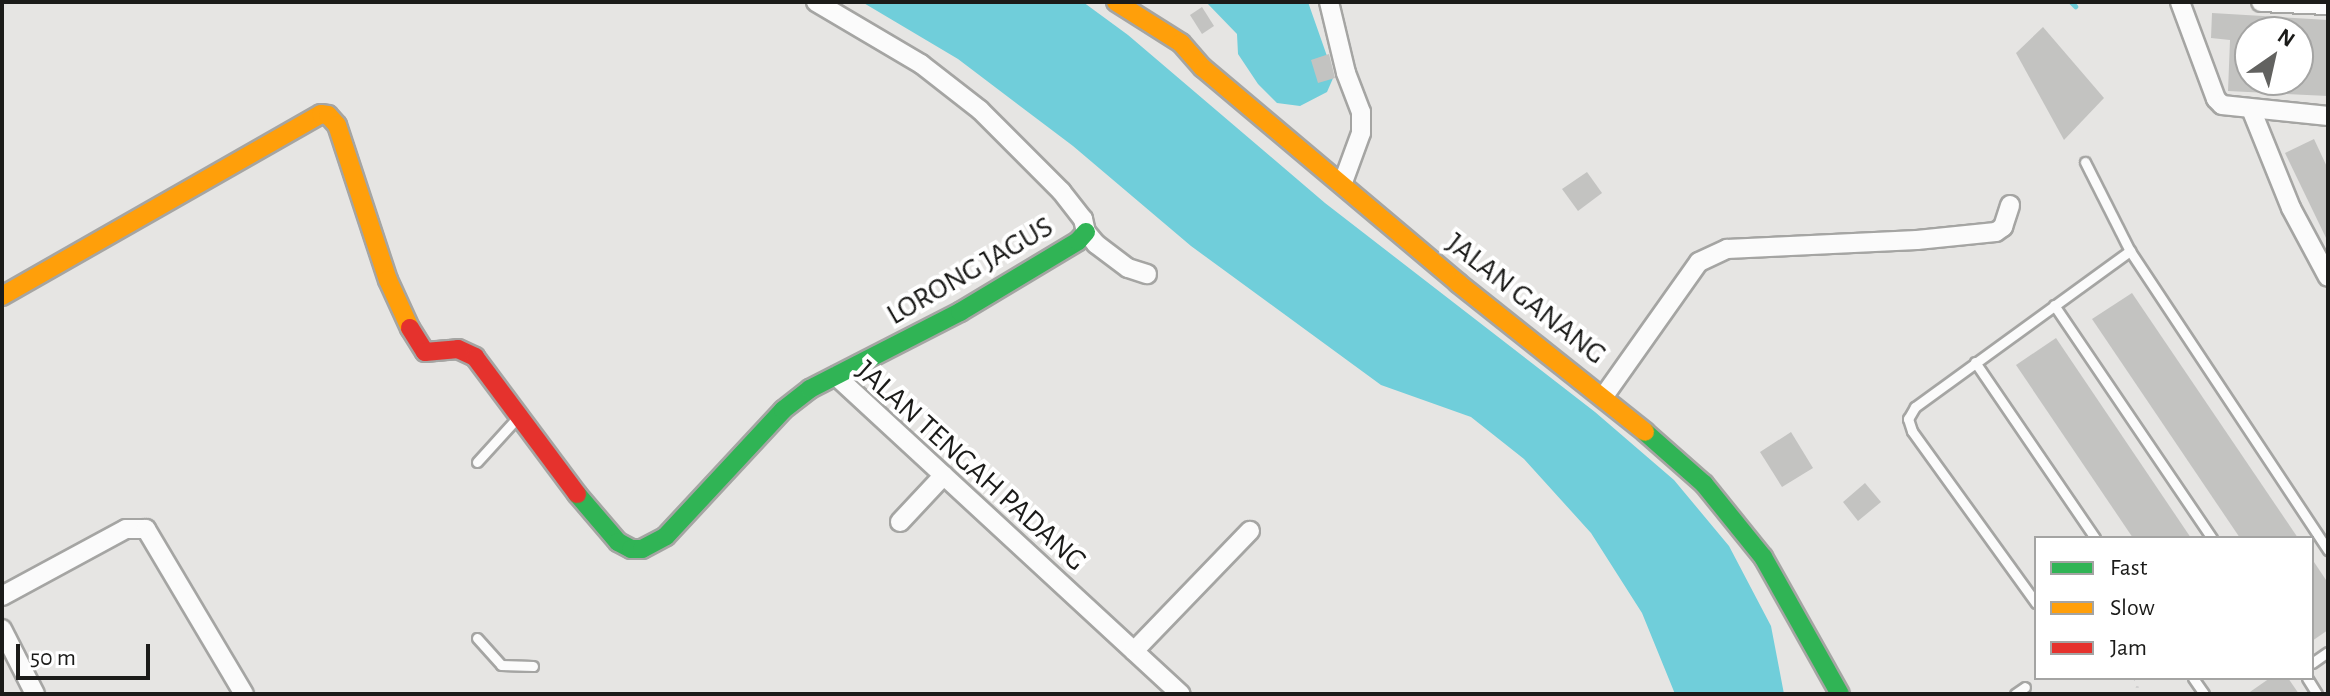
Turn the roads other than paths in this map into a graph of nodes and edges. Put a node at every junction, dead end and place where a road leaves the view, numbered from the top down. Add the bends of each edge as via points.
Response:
1 (816, 2) edge
2 (1116, 2) edge
3 (1329, 2) edge
4 (2180, 2) edge
5 (2261, 2) edge
6 (2328, 5) edge
7 (2251, 109) junction
8 (2328, 116) edge
9 (2085, 162) dead end
10 (1342, 185) junction
11 (2010, 205) dead end
12 (1086, 232) junction
13 (2130, 251) junction
14 (1147, 274) dead end
15 (2328, 277) edge
16 (2, 296) edge
17 (2054, 305) junction
18 (1975, 362) junction
19 (836, 376) junction
20 (1604, 396) junction
21 (519, 415) junction
22 (477, 462) dead end
23 (944, 475) junction
24 (900, 522) dead end
25 (1250, 531) dead end
26 (2094, 536) edge
27 (2211, 536) edge
28 (2328, 550) edge
29 (2, 596) edge
30 (2034, 600) edge
31 (2, 629) edge
32 (477, 638) dead end
33 (1134, 651) junction
34 (533, 666) dead end
35 (2025, 687) dead end
36 (35, 694) edge
37 (244, 694) edge
38 (1181, 694) edge
39 (1840, 694) edge
40 (2015, 694) edge

1 - 12 street via 921,64 999,125 1061,191 1083,219
2 - 10 street, JALAN GANANG via 1181,43 1203,68
3 - 10 street via 1361,112 1361,133
4 - 7 street via 2216,99 2222,105
5 - 6 street
7 - 8 street
7 - 15 street via 2296,218
9 - 13 lane
10 - 20 street, JALAN GANANG
11 - 20 street via 1996,232 1727,249 1699,262
12 - 14 street via 1114,259
12 - 19 street, LORONG JAGUS via 960,312
13 - 17 lane
13 - 28 lane
16 - 21 street, JALAN TENGAH PADANG via 321,114 328,115 337,125 388,280 418,346 425,352 458,349 475,357
17 - 18 lane
17 - 27 lane
18 - 26 lane
18 - 30 lane via 1915,407 1909,425
19 - 21 street, JALAN TENGAH PADANG via 783,410 666,536 642,549 618,542 601,526
19 - 23 street, JALAN TENGAH PADANG
20 - 39 street, JALAN GANANG via 1735,518 1763,557
21 - 22 lane
23 - 24 street
23 - 33 street, JALAN TENGAH PADANG
25 - 33 street
29 - 37 street via 126,529 146,529
31 - 36 street
32 - 34 lane via 501,665
33 - 38 street, JALAN TENGAH PADANG
35 - 40 lane

